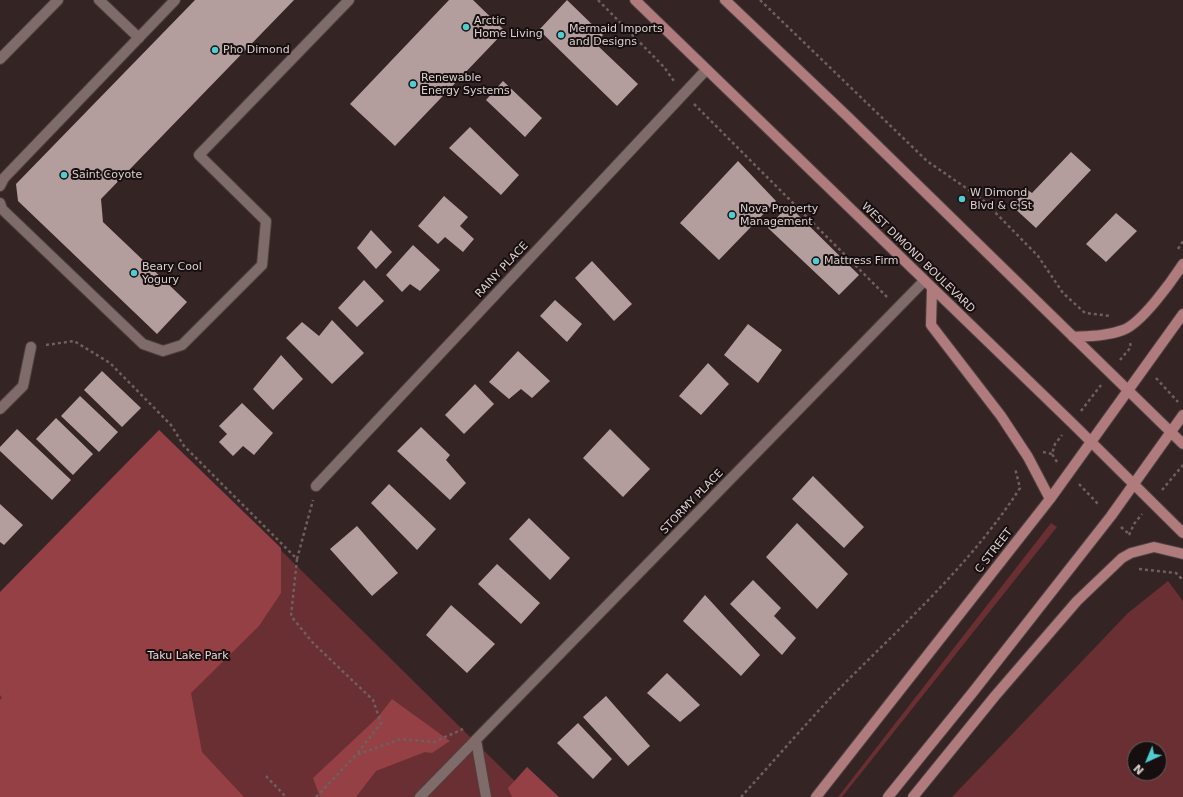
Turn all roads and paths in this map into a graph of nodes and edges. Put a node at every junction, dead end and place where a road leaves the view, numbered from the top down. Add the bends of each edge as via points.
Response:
1 (58, 0) edge
2 (99, 0) edge
3 (175, 0) edge
4 (349, 0) edge
5 (598, 0) edge
6 (635, 0) edge
7 (725, 0) edge
8 (760, 0) edge
9 (139, 38) junction
10 (0, 59) edge
11 (706, 70) junction
12 (682, 94) junction
13 (0, 186) edge
14 (0, 203) edge
15 (1183, 264) edge
16 (928, 285) junction
17 (877, 287) dead end
18 (1183, 314) edge
19 (1115, 316) dead end
20 (1128, 336) dead end
21 (1074, 337) junction
22 (32, 347) joint
23 (1131, 347) junction
24 (1145, 367) junction
25 (1110, 373) junction
26 (1129, 392) junction
27 (1183, 406) edge
28 (0, 409) edge
29 (1183, 415) edge
30 (1072, 423) junction
31 (1170, 433) junction
32 (1090, 443) junction
33 (1183, 444) edge
34 (1013, 464) dead end
35 (1068, 474) junction
36 (1133, 485) junction
37 (316, 486) joint
38 (1050, 499) junction
39 (1111, 516) junction
40 (1134, 524) dead end
41 (1183, 533) edge
42 (1129, 534) junction
43 (1128, 540) dead end
44 (1183, 554) edge
45 (297, 559) junction
46 (1140, 568) dead end
47 (1183, 580) edge
48 (467, 727) dead end
49 (476, 740) junction
50 (356, 755) junction
51 (266, 776) dead end
52 (286, 797) edge
53 (316, 797) edge
54 (420, 797) edge
55 (486, 797) edge
56 (741, 797) edge
57 (816, 797) edge
58 (888, 797) edge
59 (913, 797) edge

1 - 10 street
2 - 9 street
3 - 9 street
4 - 14 street via 199,155 266,221 262,265 182,346 163,351 143,344 2,210
5 - 12 path via 664,67
6 - 11 main road, WEST DIMOND BOULEVARD
7 - 21 main road
8 - 19 path via 927,161 982,199 1038,256 1063,293 1085,313
9 - 13 street via 4,178
11 - 12 street, RAINY PLACE
11 - 16 main road, WEST DIMOND BOULEVARD
12 - 17 path
12 - 37 street, RAINY PLACE
15 - 21 main road via 1144,314 1124,330 1097,336
16 - 30 main road, WEST DIMOND BOULEVARD
16 - 38 main road via 931,325 1001,416 1028,457
16 - 49 street, STORMY PLACE
18 - 24 main road, C STREET
20 - 23 path
21 - 25 main road
22 - 28 street via 24,386
22 - 45 path via 74,341 110,363 171,425 184,446
23 - 24 path
23 - 25 path
24 - 26 main road, C STREET
24 - 27 path
25 - 26 main road
25 - 30 path
26 - 31 main road
26 - 32 main road, C STREET
29 - 31 main road
30 - 32 main road, WEST DIMOND BOULEVARD
30 - 35 path via 1055,444 1052,454 1055,461
31 - 33 main road
31 - 36 main road
32 - 35 main road, C STREET
32 - 36 main road, WEST DIMOND BOULEVARD
34 - 56 path via 1020,488 1000,521 908,622 835,694
35 - 38 main road, C STREET
35 - 39 path
36 - 39 main road
36 - 41 main road, WEST DIMOND BOULEVARD
37 - 45 path
38 - 57 main road, C STREET
39 - 42 path
39 - 58 main road
40 - 42 path
42 - 43 path
44 - 59 main road via 1154,547 1122,558 1077,601 994,696
45 - 50 path via 291,616 313,644 373,700 381,723
46 - 47 path via 1176,573
48 - 50 path via 434,742 401,739
49 - 54 street, STORMY PLACE
49 - 55 street
50 - 53 path
51 - 52 path

